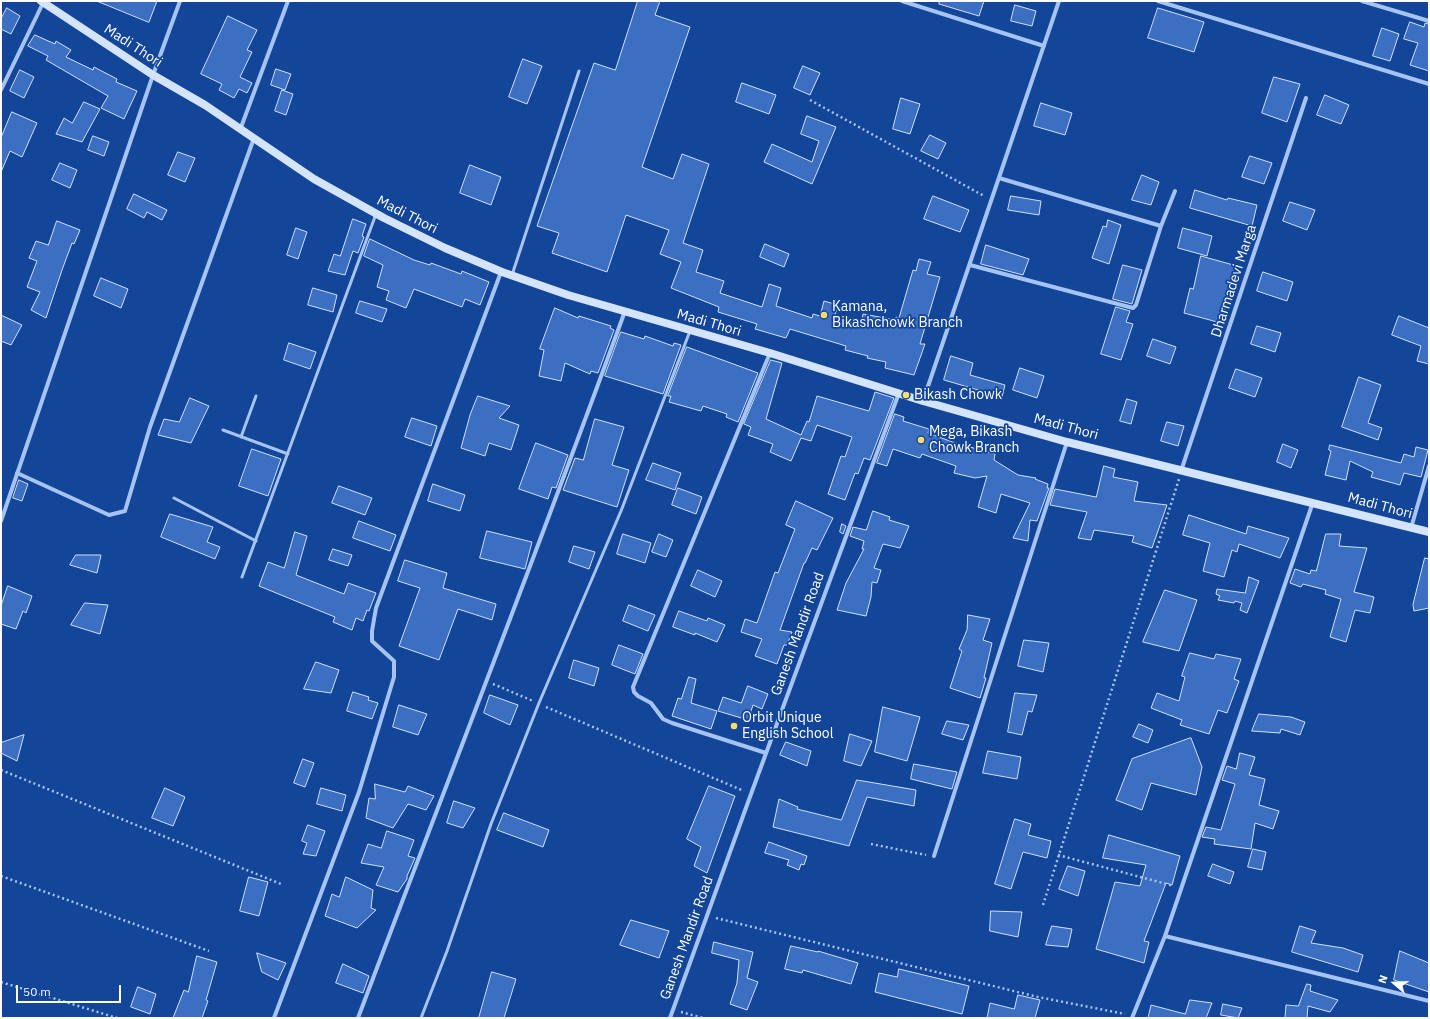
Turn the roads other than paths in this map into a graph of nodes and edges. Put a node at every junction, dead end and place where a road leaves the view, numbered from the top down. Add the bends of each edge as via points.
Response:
1 (180, 1) edge
2 (288, 1) edge
3 (902, 1) edge
4 (1059, 1) edge
5 (1158, 1) edge
6 (1362, 1) edge
7 (42, 2) edge
8 (1429, 21) edge
9 (1044, 46) junction
10 (579, 71) dead end
11 (153, 75) junction
12 (1429, 84) edge
13 (1, 90) edge
14 (1306, 98) dead end
15 (240, 130) junction
16 (254, 138) junction
17 (999, 178) junction
18 (1175, 191) dead end
19 (376, 214) junction
20 (1161, 226) junction
21 (970, 264) junction
22 (502, 272) junction
23 (512, 275) junction
24 (625, 311) junction
25 (690, 331) junction
26 (770, 353) junction
27 (899, 393) junction
28 (256, 396) dead end
29 (923, 401) junction
30 (223, 430) dead end
31 (241, 437) junction
32 (1067, 442) junction
33 (288, 454) junction
34 (1429, 466) edge
35 (1181, 471) junction
36 (17, 474) junction
37 (174, 498) dead end
38 (1313, 502) junction
39 (1, 521) edge
40 (1411, 528) junction
41 (1429, 532) edge
42 (256, 541) junction
43 (242, 577) dead end
44 (766, 753) junction
45 (934, 856) road end
46 (1165, 936) junction
47 (1429, 1001) edge
48 (1133, 1017) edge
49 (274, 1018) edge
50 (358, 1018) edge
51 (421, 1018) edge
52 (670, 1018) edge

1 - 11 street
2 - 15 street
3 - 9 street
4 - 9 street
5 - 12 street
6 - 8 street
7 - 11 main road, Madi Thori
7 - 13 street
9 - 17 street
10 - 23 lane
11 - 15 main road, Madi Thori via 205,105
11 - 36 street
14 - 35 street, Dharmadevi Marga
15 - 16 main road, Madi Thori
16 - 19 main road, Madi Thori via 314,179
16 - 36 street via 150,427 125,511 109,515
17 - 20 street
17 - 21 street
18 - 20 street
19 - 22 main road, Madi Thori via 445,248
19 - 33 lane
20 - 21 street via 1136,305 1132,308
21 - 29 street
22 - 23 main road, Madi Thori
22 - 49 street via 376,608 372,641 394,661 394,677 359,792
23 - 24 main road, Madi Thori via 568,295
24 - 25 main road, Madi Thori
24 - 50 street via 547,524 485,680
25 - 26 main road, Madi Thori
25 - 51 lane via 621,511 539,703 491,824
26 - 27 main road, Madi Thori
26 - 44 street via 633,687 634,692 652,704 668,721
27 - 29 main road, Madi Thori
27 - 44 street, Ganesh Mandir Road
28 - 31 lane
29 - 32 main road, Madi Thori
30 - 31 lane
31 - 33 lane
32 - 35 main road, Madi Thori
32 - 45 street
33 - 42 lane
34 - 40 street
35 - 38 main road, Madi Thori
36 - 39 street
37 - 42 lane
38 - 40 main road, Madi Thori
38 - 46 street
40 - 41 main road, Madi Thori
42 - 43 lane
44 - 52 street, Ganesh Mandir Road
46 - 47 street
46 - 48 street

